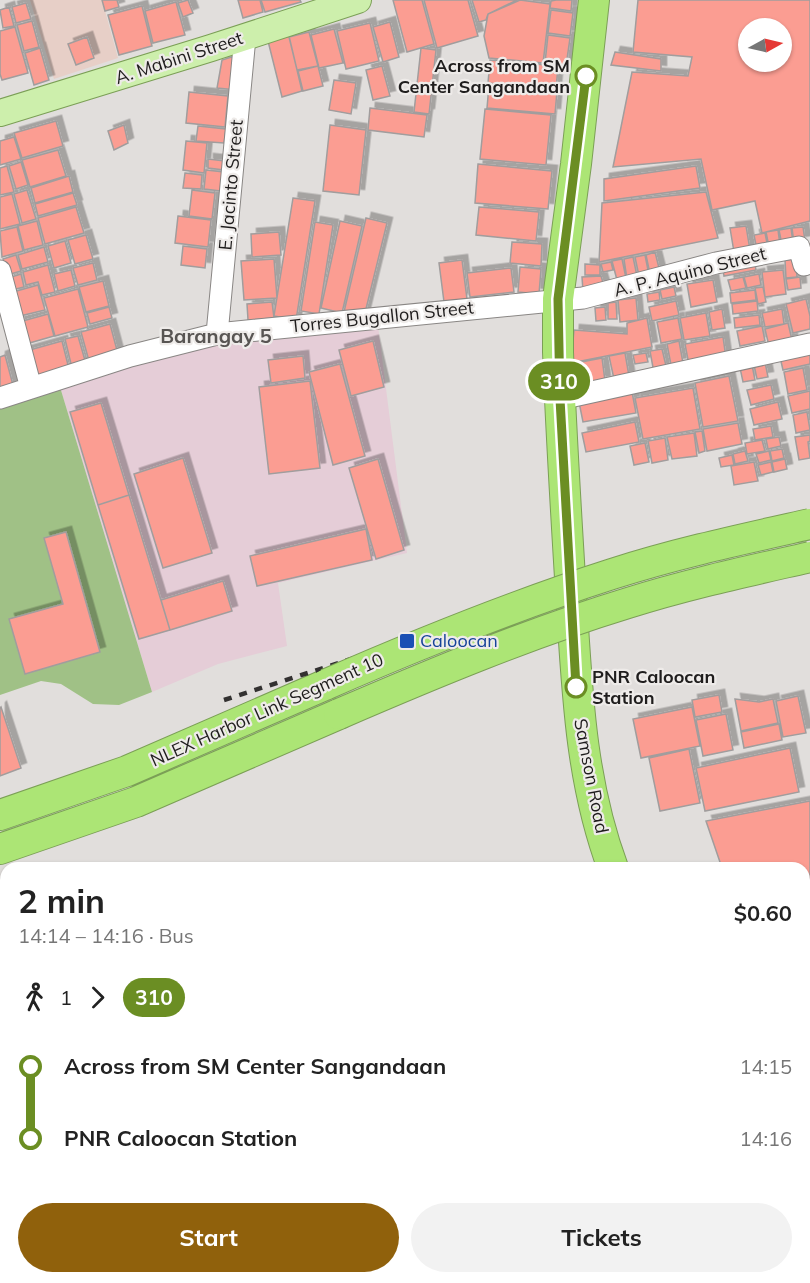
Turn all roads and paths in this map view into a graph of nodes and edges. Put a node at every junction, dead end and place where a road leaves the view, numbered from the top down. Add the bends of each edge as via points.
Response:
1 (358, 0) edge
2 (594, 0) edge
3 (245, 37) junction
4 (0, 113) edge
5 (810, 263) edge
6 (0, 271) edge
7 (558, 299) junction
8 (217, 334) junction
9 (810, 344) edge
10 (31, 388) junction
11 (0, 398) edge
12 (560, 399) junction
13 (810, 524) edge
14 (810, 557) edge
15 (0, 815) edge
16 (0, 849) edge
17 (611, 862) edge

1 - 3 main road, A. Mabini Street
2 - 7 highway, Samson Road
3 - 4 main road, A. Mabini Street
3 - 8 street, E. Jacinto Street
5 - 7 street, A. P. Aquino Street via 804,265 799,248 716,263 583,298
6 - 10 street
7 - 8 street, Torres Bugallon Street
7 - 12 highway, Samson Road
8 - 10 street, Torres Bugallon Street via 130,356
9 - 12 street
10 - 11 street, Torres Bugallon Street
12 - 17 highway, Samson Road via 578,709 587,779
13 - 15 highway, NLEX Harbor Link Segment 10, bridge via 698,549 516,608 421,643 128,771
14 - 16 highway, NLEX Harbor Link Segment 10, bridge via 628,603 527,638 432,674 136,802

